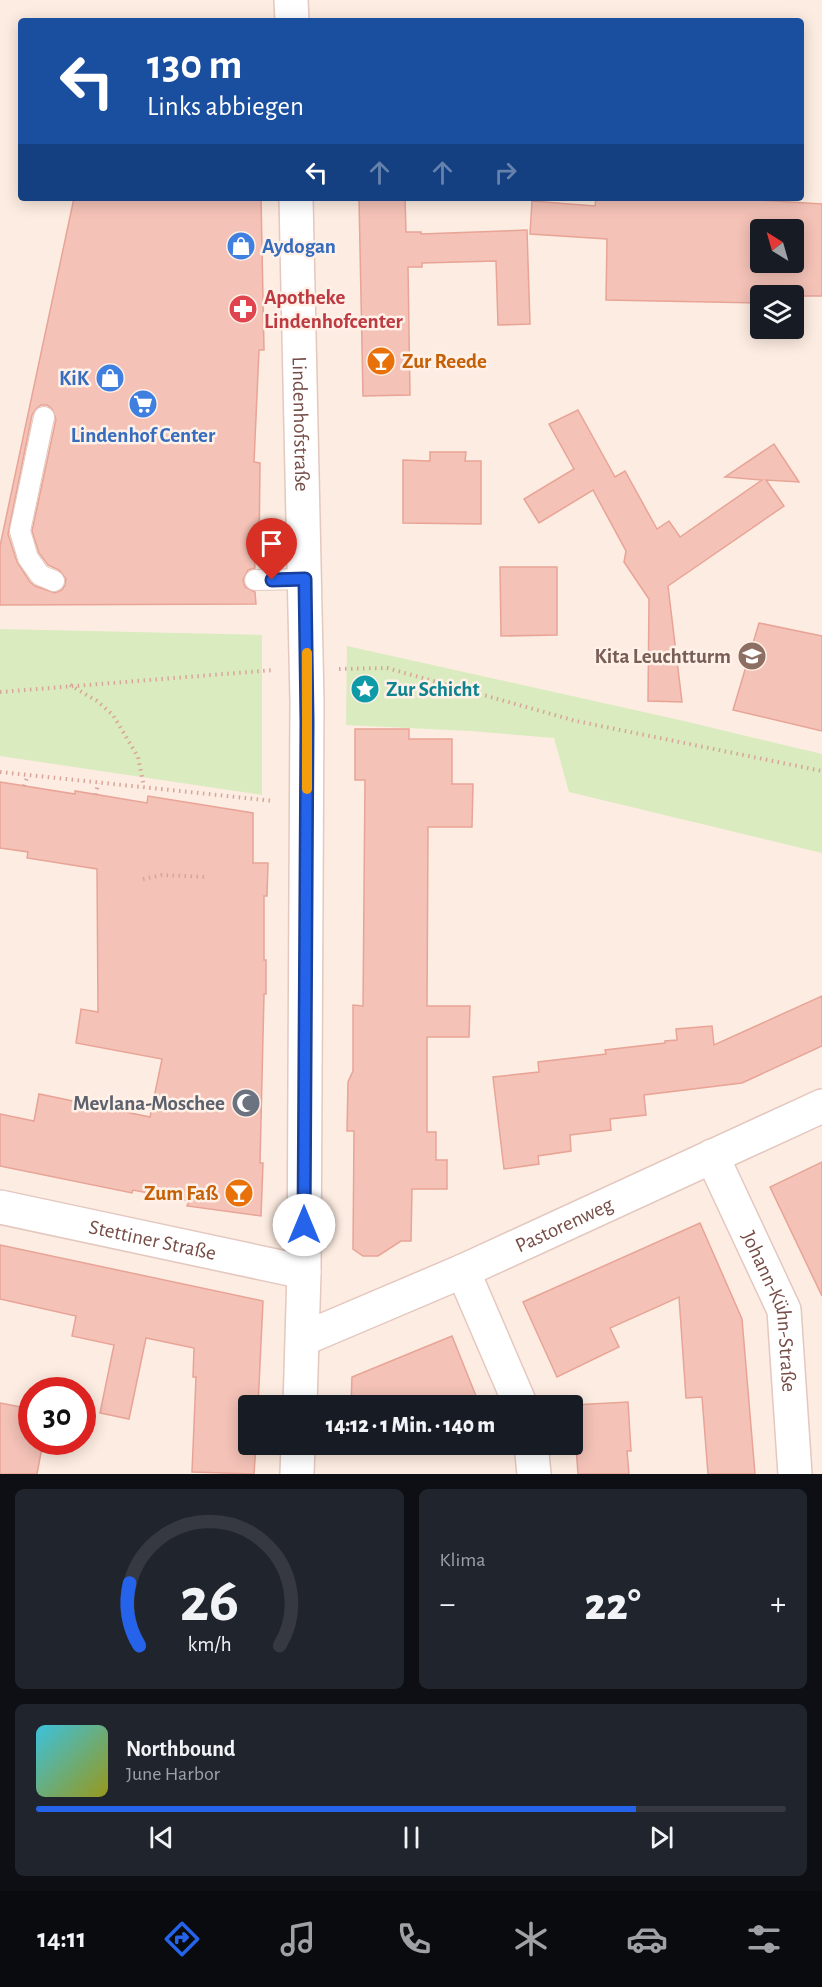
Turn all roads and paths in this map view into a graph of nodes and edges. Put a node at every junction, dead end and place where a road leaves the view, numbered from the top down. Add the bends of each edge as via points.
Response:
1 (291, 0) edge
2 (292, 18) edge
3 (296, 201) edge
4 (44, 417) dead end
5 (305, 579) junction
6 (255, 580) dead end
7 (54, 581) dead end
8 (307, 669) junction
9 (69, 685) junction
10 (0, 692) edge
11 (822, 771) edge
12 (0, 772) edge
13 (28, 775) junction
14 (98, 783) junction
15 (24, 786) dead end
16 (144, 788) junction
17 (96, 795) dead end
18 (307, 803) junction
19 (206, 877) dead end
20 (143, 879) dead end
21 (822, 1106) edge
22 (712, 1156) junction
23 (0, 1207) edge
24 (304, 1272) junction
25 (463, 1272) junction
26 (303, 1339) junction
27 (300, 1395) edge
28 (516, 1395) edge
29 (298, 1455) edge
30 (532, 1455) edge
31 (297, 1474) edge
32 (534, 1474) edge
33 (795, 1474) edge

1 - 2 street
3 - 5 street, Lindenhofstraße
4 - 7 lane via 20,531 28,558 40,575
5 - 6 lane
5 - 8 street, Lindenhofstraße
8 - 9 path
8 - 11 path via 387,668 576,720
8 - 18 street, Lindenhofstraße
9 - 10 path
9 - 16 path via 113,715 138,757
12 - 13 path
13 - 14 path
13 - 15 path
14 - 16 path
14 - 17 path
16 - 18 path
18 - 24 street, Lindenhofstraße
19 - 20 path via 162,875
21 - 22 street, Pastorenweg
22 - 25 street, Pastorenweg
22 - 33 street, Johann-Kühn-Straße via 784,1310
23 - 24 street, Stettiner Straße
24 - 26 street, Lindenhofstraße
25 - 26 street, Pastorenweg
25 - 28 street
26 - 27 street, Lindenhofstraße
29 - 31 street
30 - 32 street

